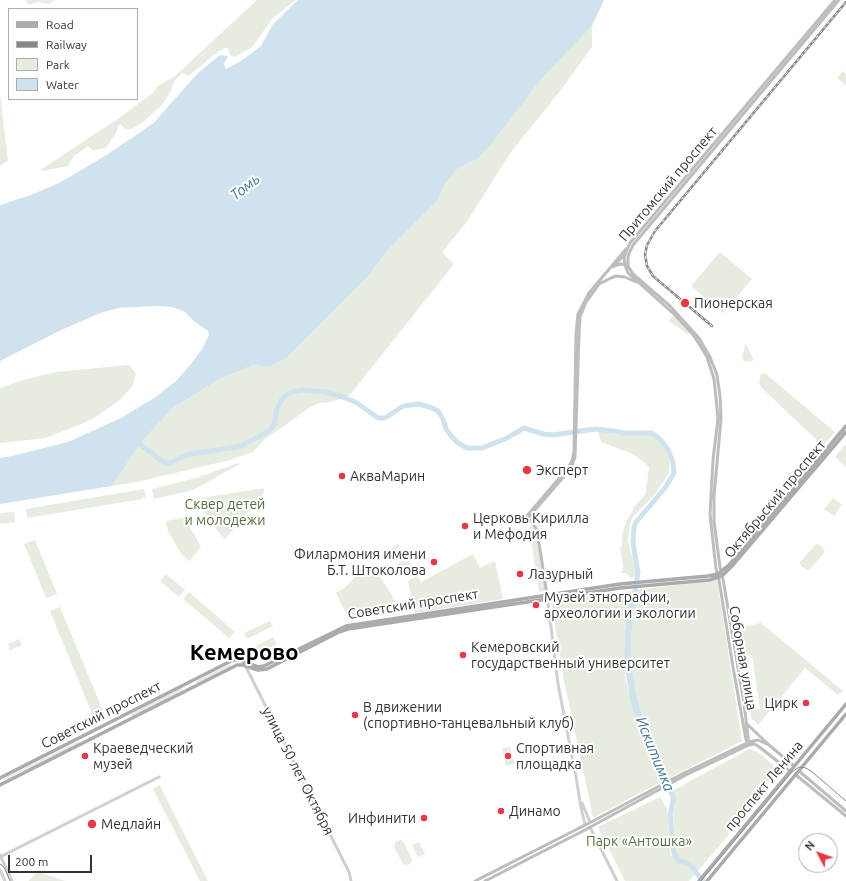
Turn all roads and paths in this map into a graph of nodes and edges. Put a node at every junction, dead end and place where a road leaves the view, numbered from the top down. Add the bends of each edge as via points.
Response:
1 (835, 0) edge
2 (839, 0) edge
3 (632, 244) junction
4 (625, 254) junction
5 (615, 265) junction
6 (627, 265) junction
7 (610, 268) junction
8 (599, 284) junction
9 (642, 286) junction
10 (575, 410) junction
11 (846, 426) edge
12 (844, 434) edge
13 (720, 575) junction
14 (547, 597) junction
15 (244, 661) junction
16 (246, 666) junction
17 (192, 680) junction
18 (179, 687) junction
19 (196, 687) junction
20 (182, 694) junction
21 (846, 704) edge
22 (846, 714) edge
23 (747, 724) junction
24 (749, 743) junction
25 (769, 745) junction
26 (794, 766) junction
27 (790, 771) junction
28 (799, 771) junction
29 (796, 775) junction
30 (2, 777) edge
31 (159, 777) dead end
32 (6, 782) junction
33 (0, 785) edge
34 (648, 794) junction
35 (581, 802) junction
36 (846, 811) edge
37 (846, 816) edge
38 (590, 822) junction
39 (585, 824) junction
40 (590, 827) junction
41 (0, 856) edge
42 (502, 867) junction
43 (0, 870) edge
44 (504, 871) junction
45 (5, 881) edge
46 (12, 881) edge
47 (351, 881) edge
48 (475, 881) edge
49 (485, 881) edge
50 (617, 881) edge
51 (699, 881) edge
52 (707, 881) edge

1 - 3 main road, Притомский проспект
2 - 3 main road, Притомский проспект
3 - 4 main road, Притомский проспект
3 - 6 main road, Притомский проспект
3 - 7 main road
4 - 5 main road
4 - 6 main road, Притомский проспект
5 - 6 main road
5 - 7 main road
5 - 8 main road
6 - 9 main road, Притомский проспект via 628,273
6 - 13 main road via 633,274 670,306 696,334 717,375 721,419 713,512
7 - 10 main road via 587,296 578,314
8 - 9 main road via 621,276
8 - 10 main road via 586,302 580,317
9 - 13 main road, Притомский проспект via 694,336 707,357 714,379 718,422 709,508
10 - 14 main road via 575,457 571,468 527,518 537,530
11 - 12 main road, Октябрьский проспект
12 - 13 main road, Октябрьский проспект via 732,566
13 - 14 main road, Советский проспект
13 - 23 main road, Соборная улица
13 - 24 main road, Соборная улица via 733,667
14 - 15 main road, Советский проспект via 346,626 264,666 258,667
14 - 16 main road, Советский проспект via 348,629 267,669 258,670
14 - 35 street via 558,684
15 - 16 street, улица 50 лет Октября
15 - 17 main road, Советский проспект via 233,660
16 - 19 main road, Советский проспект via 238,665
16 - 47 street, улица 50 лет Октября via 349,872
17 - 18 main road, Советский проспект
17 - 19 main road via 191,685
18 - 20 main road via 184,688
18 - 30 main road, Советский проспект
19 - 20 main road, Советский проспект
20 - 32 main road, Советский проспект
21 - 26 main road, проспект Ленина
22 - 28 main road, проспект Ленина
23 - 24 main road, Соборная улица
23 - 25 main road, Соборная улица
24 - 25 main road via 758,740
24 - 27 main road via 761,748
24 - 34 main road
25 - 26 main road, Соборная улица
26 - 27 main road, проспект Ленина
26 - 28 main road, Соборная улица
27 - 29 main road
27 - 51 main road, проспект Ленина
28 - 29 main road, проспект Ленина
28 - 36 main road, Соборная улица
29 - 37 main road
29 - 52 main road, проспект Ленина
30 - 32 main road
31 - 41 street
32 - 33 main road, Советский проспект
34 - 38 main road
34 - 40 main road
35 - 38 street
35 - 39 street
38 - 39 main road
38 - 40 main road
39 - 40 main road
39 - 42 main road
40 - 44 main road
40 - 50 street
41 - 46 street
42 - 44 main road
42 - 48 main road
43 - 45 street
44 - 49 main road

